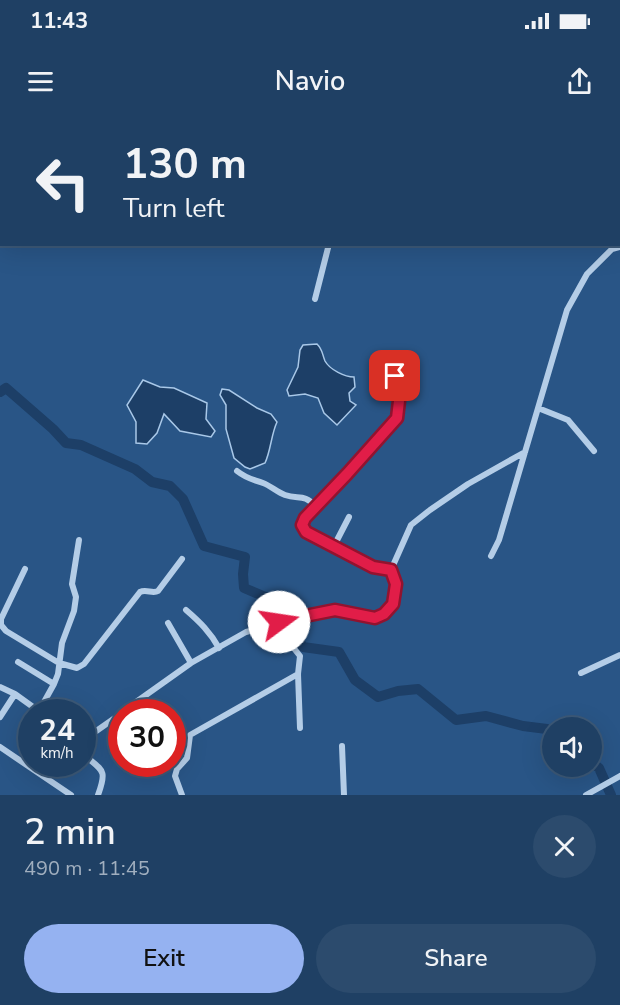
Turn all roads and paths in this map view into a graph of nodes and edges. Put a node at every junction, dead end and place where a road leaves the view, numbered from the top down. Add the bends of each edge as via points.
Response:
1 (328, 246) edge
2 (620, 248) edge
3 (315, 299) dead end
4 (384, 358) dead end
5 (538, 408) junction
6 (594, 451) dead end
7 (525, 453) junction
8 (237, 471) dead end
9 (315, 506) junction
10 (350, 518) dead end
11 (79, 540) dead end
12 (334, 546) junction
13 (491, 556) dead end
14 (182, 559) dead end
15 (25, 569) dead end
16 (391, 570) junction
17 (186, 610) dead end
18 (168, 623) dead end
19 (272, 625) junction
20 (219, 648) junction
21 (620, 656) edge
22 (18, 662) dead end
23 (59, 663) junction
24 (191, 663) junction
25 (581, 673) dead end
26 (298, 674) junction
27 (54, 684) junction
28 (0, 687) edge
29 (15, 694) junction
30 (22, 699) edge
31 (46, 699) edge
32 (141, 699) edge
33 (0, 717) edge
34 (300, 728) dead end
35 (342, 746) dead end
36 (0, 747) edge
37 (96, 765) edge
38 (617, 777) edge
39 (71, 795) edge
40 (98, 795) edge
41 (182, 795) edge
42 (344, 795) edge
43 (586, 795) edge

1 - 3 street
2 - 5 street via 612,249 587,274 567,309
4 - 9 street via 395,376 397,418
5 - 6 street via 568,420
5 - 7 street
7 - 13 street
7 - 16 street via 468,484 411,525
8 - 9 street via 286,496 305,497
9 - 12 street via 302,525 306,532
10 - 12 street
11 - 23 street via 72,584 76,597 74,611
12 - 16 street via 373,567
14 - 23 street via 158,591 140,592 81,666
15 - 23 street via 1,625
16 - 19 street via 396,584 393,604 384,614 375,618 335,610
17 - 20 street via 210,633
18 - 24 street
19 - 20 street via 246,632
19 - 26 street via 300,656
20 - 24 street
21 - 25 street
22 - 27 street
23 - 27 street
24 - 32 street
26 - 34 street
26 - 41 street via 190,735 187,758 175,776
27 - 31 street
28 - 29 street
29 - 30 street
29 - 33 street
35 - 42 street
36 - 39 street
37 - 40 street via 103,771 104,779
38 - 43 street

